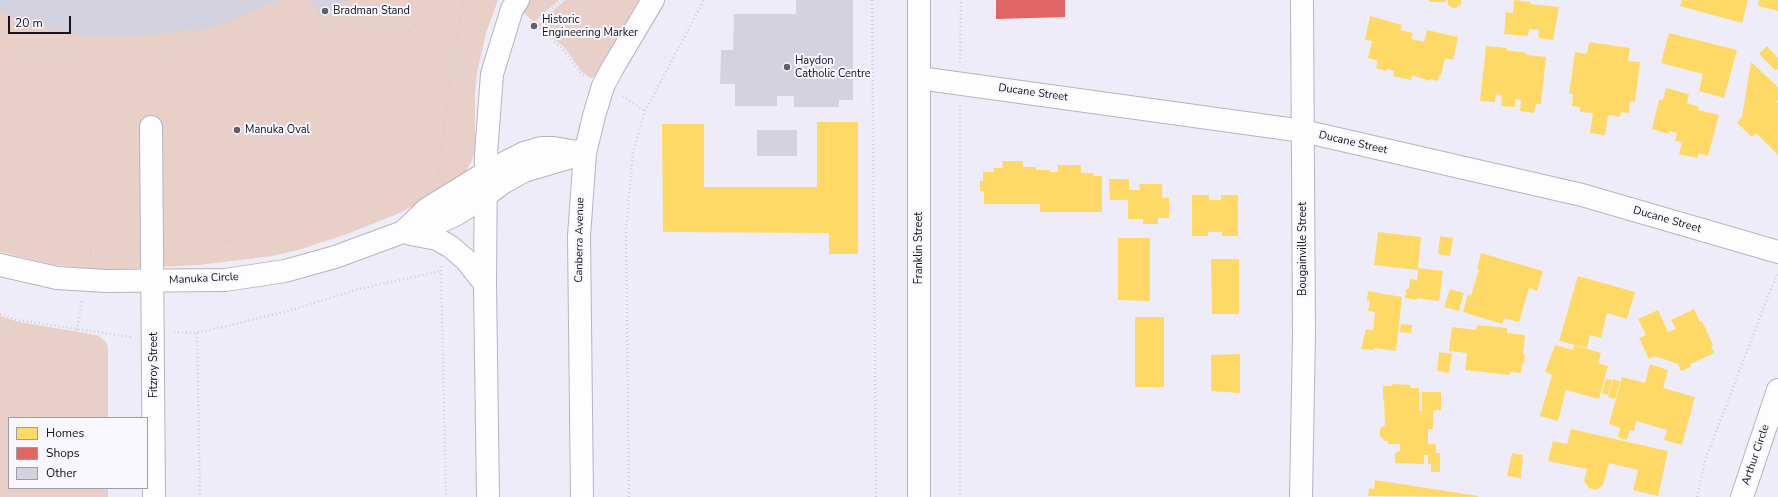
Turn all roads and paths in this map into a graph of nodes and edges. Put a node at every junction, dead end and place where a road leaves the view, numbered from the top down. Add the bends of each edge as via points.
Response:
1 (449, 0) edge
2 (464, 0) edge
3 (518, 0) edge
4 (562, 0) edge
5 (653, 0) edge
6 (704, 0) edge
7 (872, 0) edge
8 (919, 0) edge
9 (961, 0) edge
10 (1302, 0) edge
11 (534, 24) dead end
12 (919, 78) junction
13 (960, 83) junction
14 (0, 89) edge
15 (151, 127) junction
16 (1303, 131) junction
17 (585, 153) junction
18 (485, 173) junction
19 (485, 196) junction
20 (403, 232) junction
21 (153, 246) junction
22 (91, 250) dead end
23 (1778, 252) edge
24 (0, 265) edge
25 (1778, 273) edge
26 (154, 281) junction
27 (485, 284) junction
28 (0, 314) edge
29 (154, 331) junction
30 (197, 333) junction
31 (1778, 390) edge
32 (154, 497) edge
33 (200, 497) edge
34 (446, 497) edge
35 (488, 497) edge
36 (582, 497) edge
37 (629, 497) edge
38 (876, 497) edge
39 (919, 497) edge
40 (960, 497) edge
41 (1301, 497) edge
42 (1697, 497) edge
43 (1742, 497) edge

1 - 15 path via 394,40 325,81 245,108
2 - 21 path via 450,76 438,178 273,238
3 - 18 main road via 512,9 492,74
4 - 11 path
5 - 17 main road, Canberra Avenue via 603,86
6 - 37 path via 644,111 633,152 626,228
7 - 38 path
8 - 12 main road, Franklin Street
9 - 13 path
10 - 16 main road, Bougainville Street
12 - 13 main road, Ducane Street
12 - 39 main road, Franklin Street
13 - 16 main road, Ducane Street
13 - 40 path
14 - 15 path via 123,128
15 - 21 main road, Fitzroy Street
16 - 23 main road, Ducane Street via 1582,195
16 - 41 main road, Bougainville Street via 1304,334
17 - 18 main road, Manuka Circle via 541,148 524,153
17 - 19 main road, Manuka Circle via 524,171
17 - 36 main road, Canberra Avenue via 579,236
18 - 19 main road
18 - 20 main road, Manuka Circle via 427,209
19 - 20 main road, Manuka Circle via 434,226
19 - 27 main road
20 - 26 main road, Manuka Circle via 334,257 285,271 225,280
20 - 27 main road via 428,236 444,242 462,256
21 - 22 path
21 - 26 main road, Fitzroy Street
24 - 26 main road, Manuka Circle via 57,278
25 - 42 path via 1705,462
26 - 29 main road, Fitzroy Street
27 - 35 main road
28 - 29 path via 17,320 130,337
29 - 30 path
29 - 32 main road, Fitzroy Street
30 - 33 path
30 - 34 path via 441,271
31 - 43 main road, Arthur Circle

